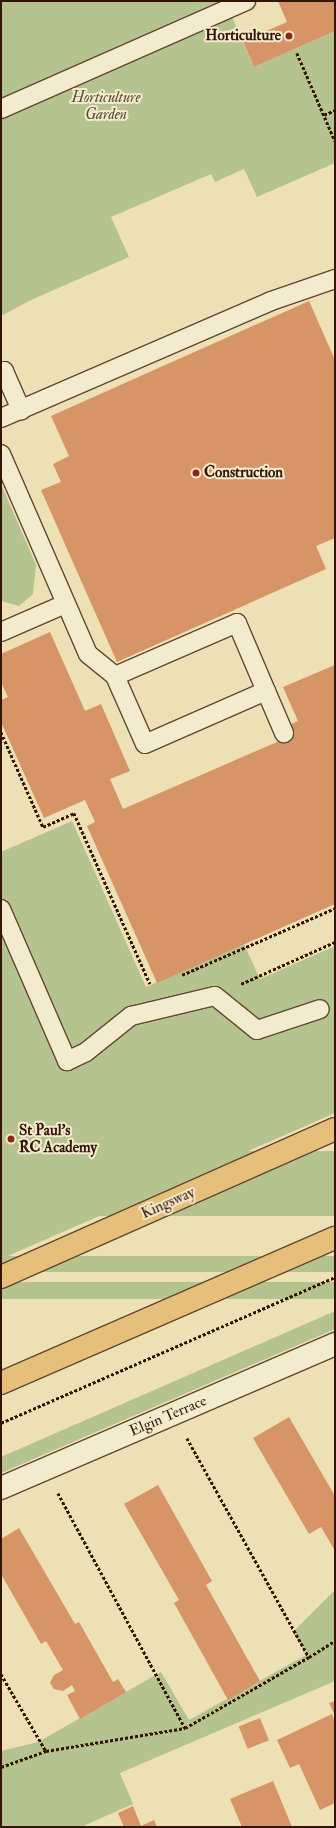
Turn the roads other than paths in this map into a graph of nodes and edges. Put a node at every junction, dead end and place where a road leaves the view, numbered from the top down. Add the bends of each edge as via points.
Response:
1 (246, 1) edge
2 (1, 109) edge
3 (335, 279) edge
4 (1, 371) edge
5 (21, 410) junction
6 (1, 418) edge
7 (1, 454) edge
8 (66, 604) junction
9 (4, 625) edge
10 (116, 676) junction
11 (266, 692) junction
12 (284, 733) dead end
13 (1, 909) edge
14 (320, 1009) dead end
15 (335, 1129) edge
16 (335, 1238) edge
17 (1, 1278) edge
18 (335, 1344) edge
19 (1, 1383) edge
20 (1, 1488) edge

1 - 2 lane
3 - 5 lane via 271,301
4 - 5 lane via 4,371
5 - 6 lane
7 - 8 lane
8 - 9 lane
8 - 10 lane via 88,654
10 - 11 lane via 145,744
10 - 11 lane via 237,623
11 - 12 lane
13 - 14 lane via 67,1061 86,1052 131,1016 214,996 257,1030
15 - 17 highway, Kingsway
16 - 19 highway
18 - 20 street, Elgin Terrace

